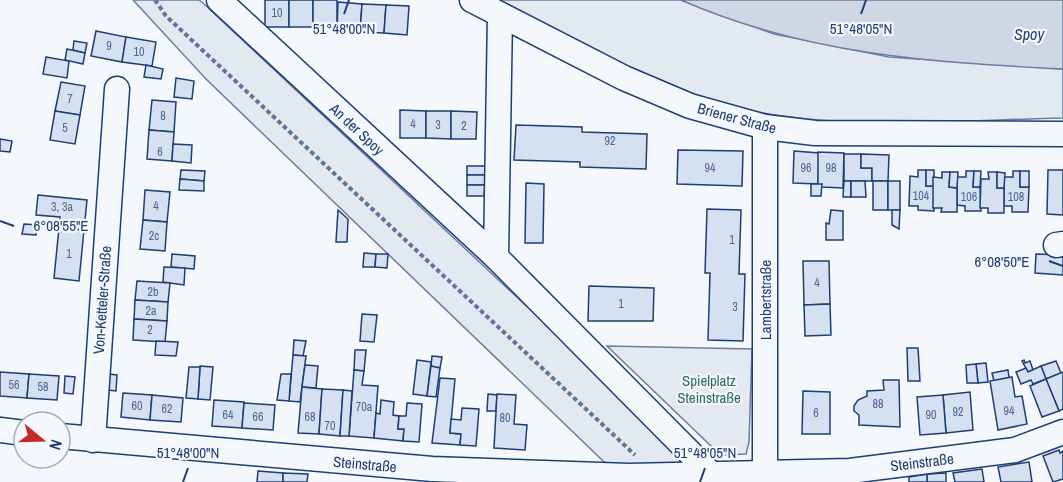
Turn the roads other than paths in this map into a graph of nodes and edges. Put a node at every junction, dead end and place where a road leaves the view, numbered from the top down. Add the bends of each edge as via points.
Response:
1 (219, 0) edge
2 (472, 0) edge
3 (500, 15) junction
4 (117, 89) dead end
5 (765, 127) junction
6 (1063, 134) edge
7 (495, 257) junction
8 (1063, 432) edge
9 (72, 437) edge
10 (93, 440) junction
11 (765, 473) junction
12 (711, 474) junction

1 - 7 street, An der Spoy
2 - 3 street, Briener Straße
3 - 5 street, Briener Straße via 624,78 690,106
3 - 7 street
4 - 10 street, Von-Ketteler-Straße
5 - 6 street, Briener Straße via 815,133
5 - 11 street, Lambertstraße
7 - 12 street, An der Spoy
8 - 11 street, Steinstraße via 1016,450 850,471
9 - 10 street, Steinstraße
10 - 12 street, Steinstraße via 432,469 654,476
11 - 12 street, Steinstraße

